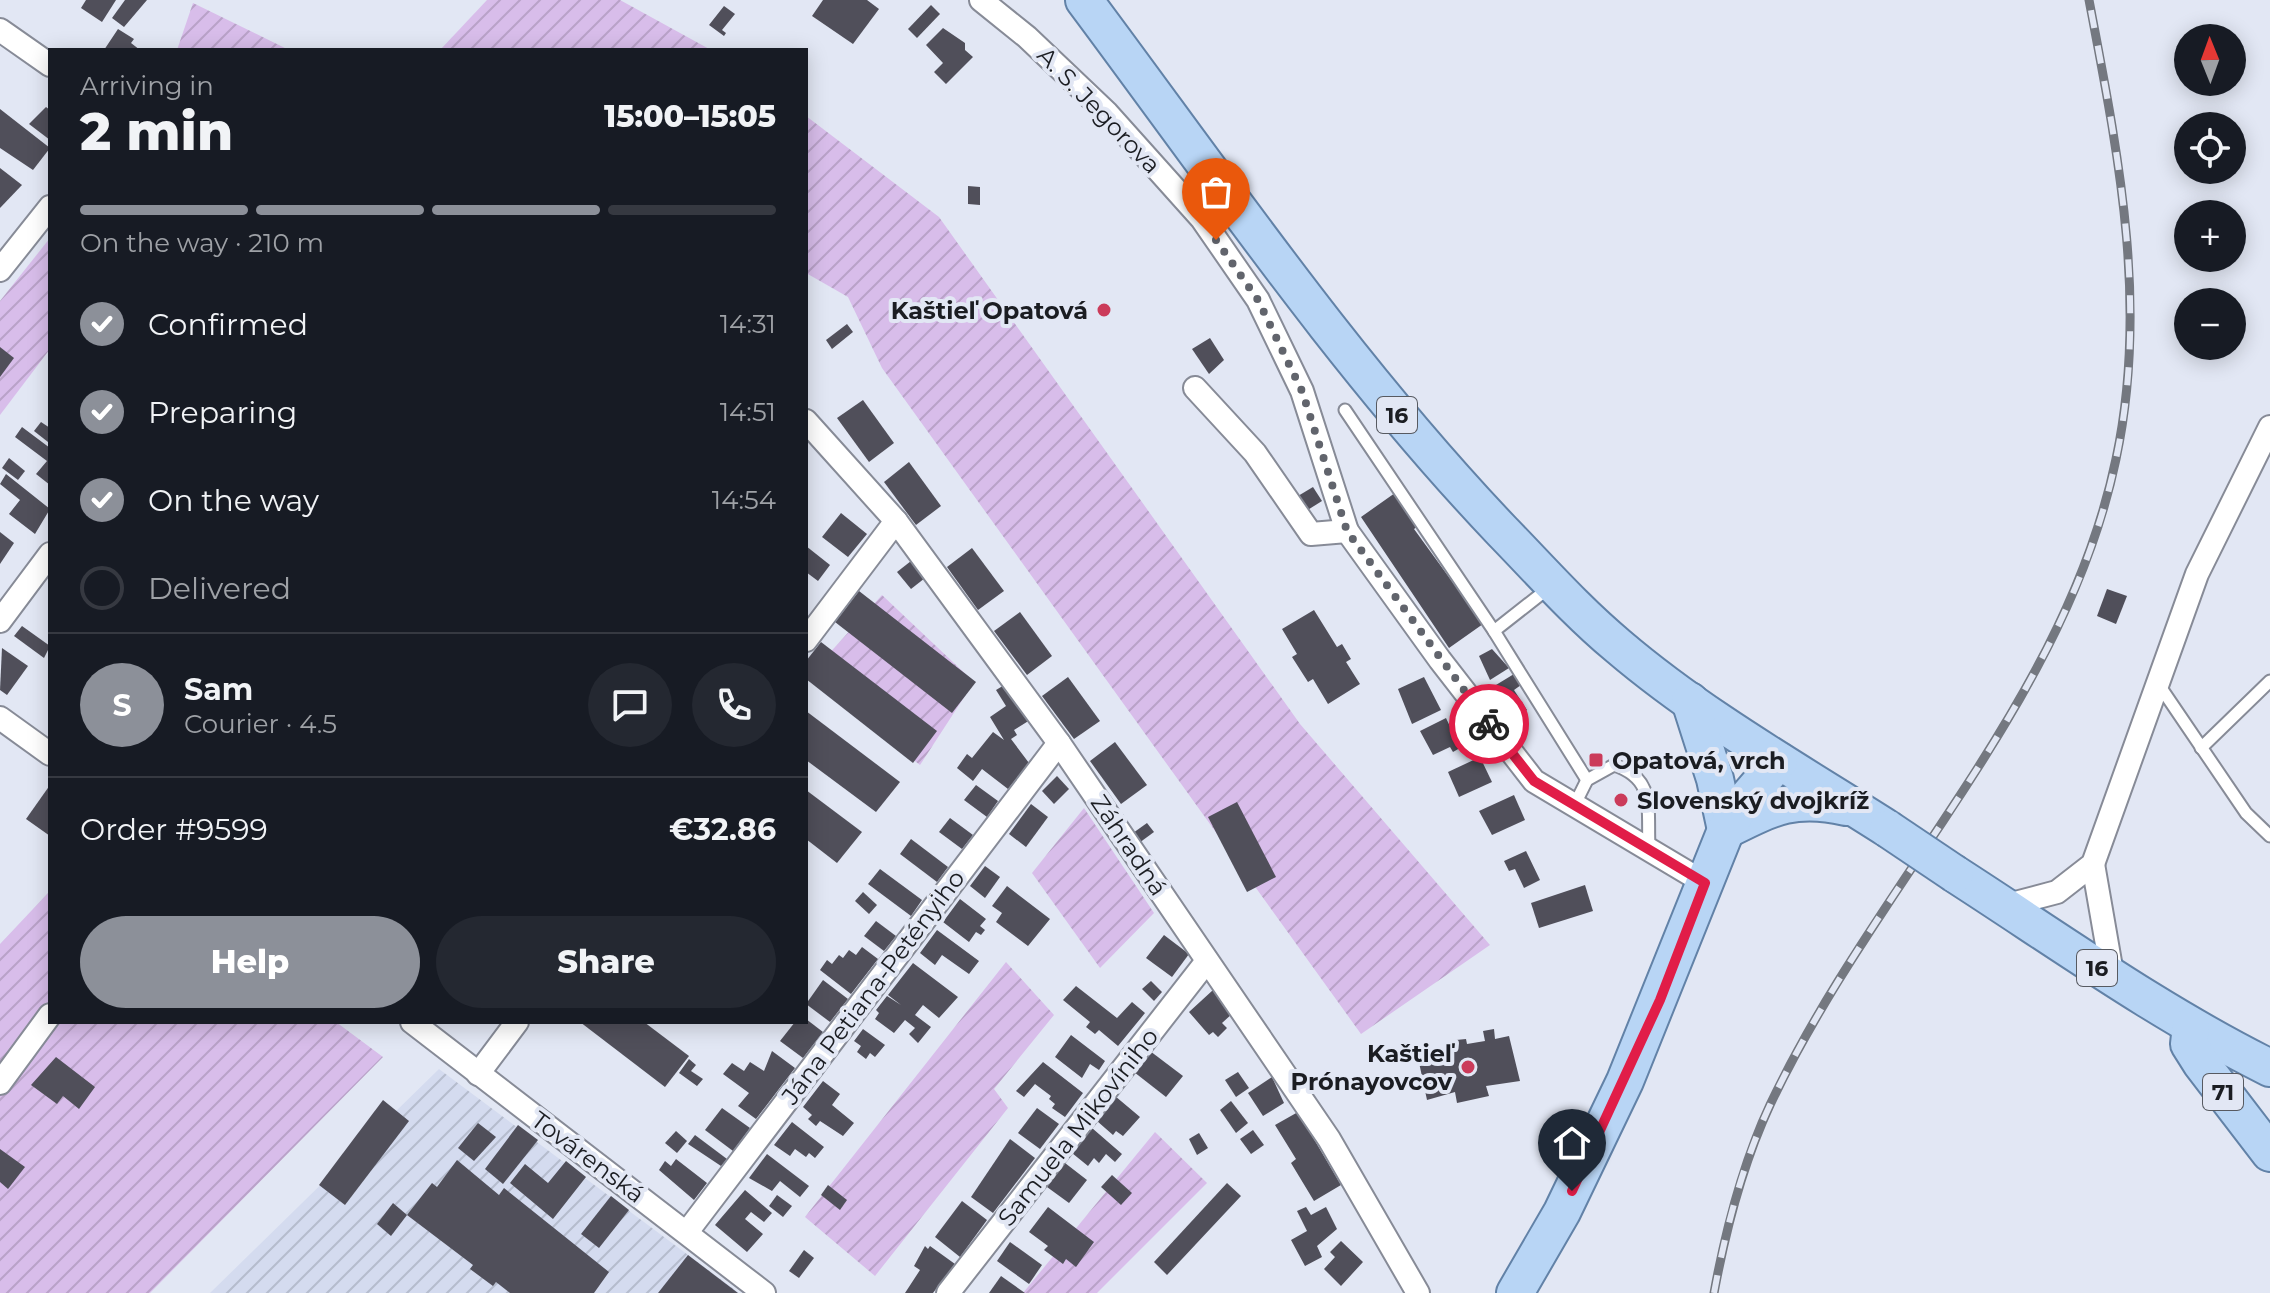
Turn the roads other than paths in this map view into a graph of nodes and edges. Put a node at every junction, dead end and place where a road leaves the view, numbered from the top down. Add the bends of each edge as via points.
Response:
1 (981, 0) edge
2 (1084, 0) edge
3 (0, 30) edge
4 (48, 64) edge
5 (48, 210) edge
6 (0, 270) edge
7 (1195, 388) dead end
8 (1345, 410) dead end
9 (808, 423) edge
10 (2270, 427) edge
11 (896, 521) junction
12 (1347, 531) junction
13 (48, 557) edge
14 (1553, 585) junction
15 (0, 621) edge
16 (1494, 631) junction
17 (808, 637) edge
18 (2270, 681) edge
19 (2157, 682) junction
20 (1690, 701) junction
21 (0, 718) edge
22 (1059, 743) junction
23 (2201, 748) junction
24 (48, 753) edge
25 (1779, 761) junction
26 (1587, 780) junction
27 (1575, 804) junction
28 (1873, 820) junction
29 (1726, 830) junction
30 (2270, 836) edge
31 (1649, 847) junction
32 (2093, 864) junction
33 (1705, 883) junction
34 (2004, 906) junction
35 (1207, 961) junction
36 (2113, 979) junction
37 (48, 1018) edge
38 (415, 1024) edge
39 (516, 1024) edge
40 (2191, 1026) junction
41 (2270, 1068) edge
42 (478, 1074) junction
43 (0, 1083) edge
44 (2270, 1153) edge
45 (687, 1232) junction
46 (764, 1293) edge
47 (948, 1293) edge
48 (1418, 1293) edge
49 (1515, 1293) edge

1 - 12 street, A. S. Jegorova via 1107,113 1210,231 1258,300 1302,391
2 - 14 main road, 16 via 1338,342 1416,438
3 - 4 street
5 - 6 street
7 - 12 street via 1255,453 1311,534
8 - 16 lane
9 - 11 street, Záhradná
10 - 19 street via 2197,574
11 - 17 street
11 - 22 street, Záhradná
12 - 27 street, A. S. Jegorova via 1534,781
13 - 15 street
14 - 16 lane
14 - 20 main road, 16 via 1618,646
16 - 26 lane
18 - 23 lane
19 - 23 lane
19 - 32 street
20 - 25 main road, 16
20 - 29 main road
21 - 24 street
22 - 35 street, Záhradná
22 - 45 street, Jána Petiana-Petényiho
23 - 30 lane via 2246,813
25 - 28 main road, 16
25 - 29 main road
26 - 27 lane
26 - 31 lane via 1614,765 1633,771 1646,788
27 - 31 street, A. S. Jegorova
28 - 29 main road via 1817,800 1778,804
28 - 34 main road, 16, bridge
29 - 33 main road
31 - 33 street, A. S. Jegorova
32 - 34 street via 2057,892
32 - 36 street
33 - 49 main road via 1594,1149
34 - 36 main road, 16
35 - 47 street, Samuela Mikovíniho
35 - 48 street, Záhradná via 1329,1139
36 - 40 main road, 16
37 - 43 street
38 - 42 street, Továrenská
39 - 42 street
40 - 41 main road, 16
40 - 44 main road, 71 via 2189,1044
42 - 45 street, Továrenská
45 - 46 street, Továrenská

